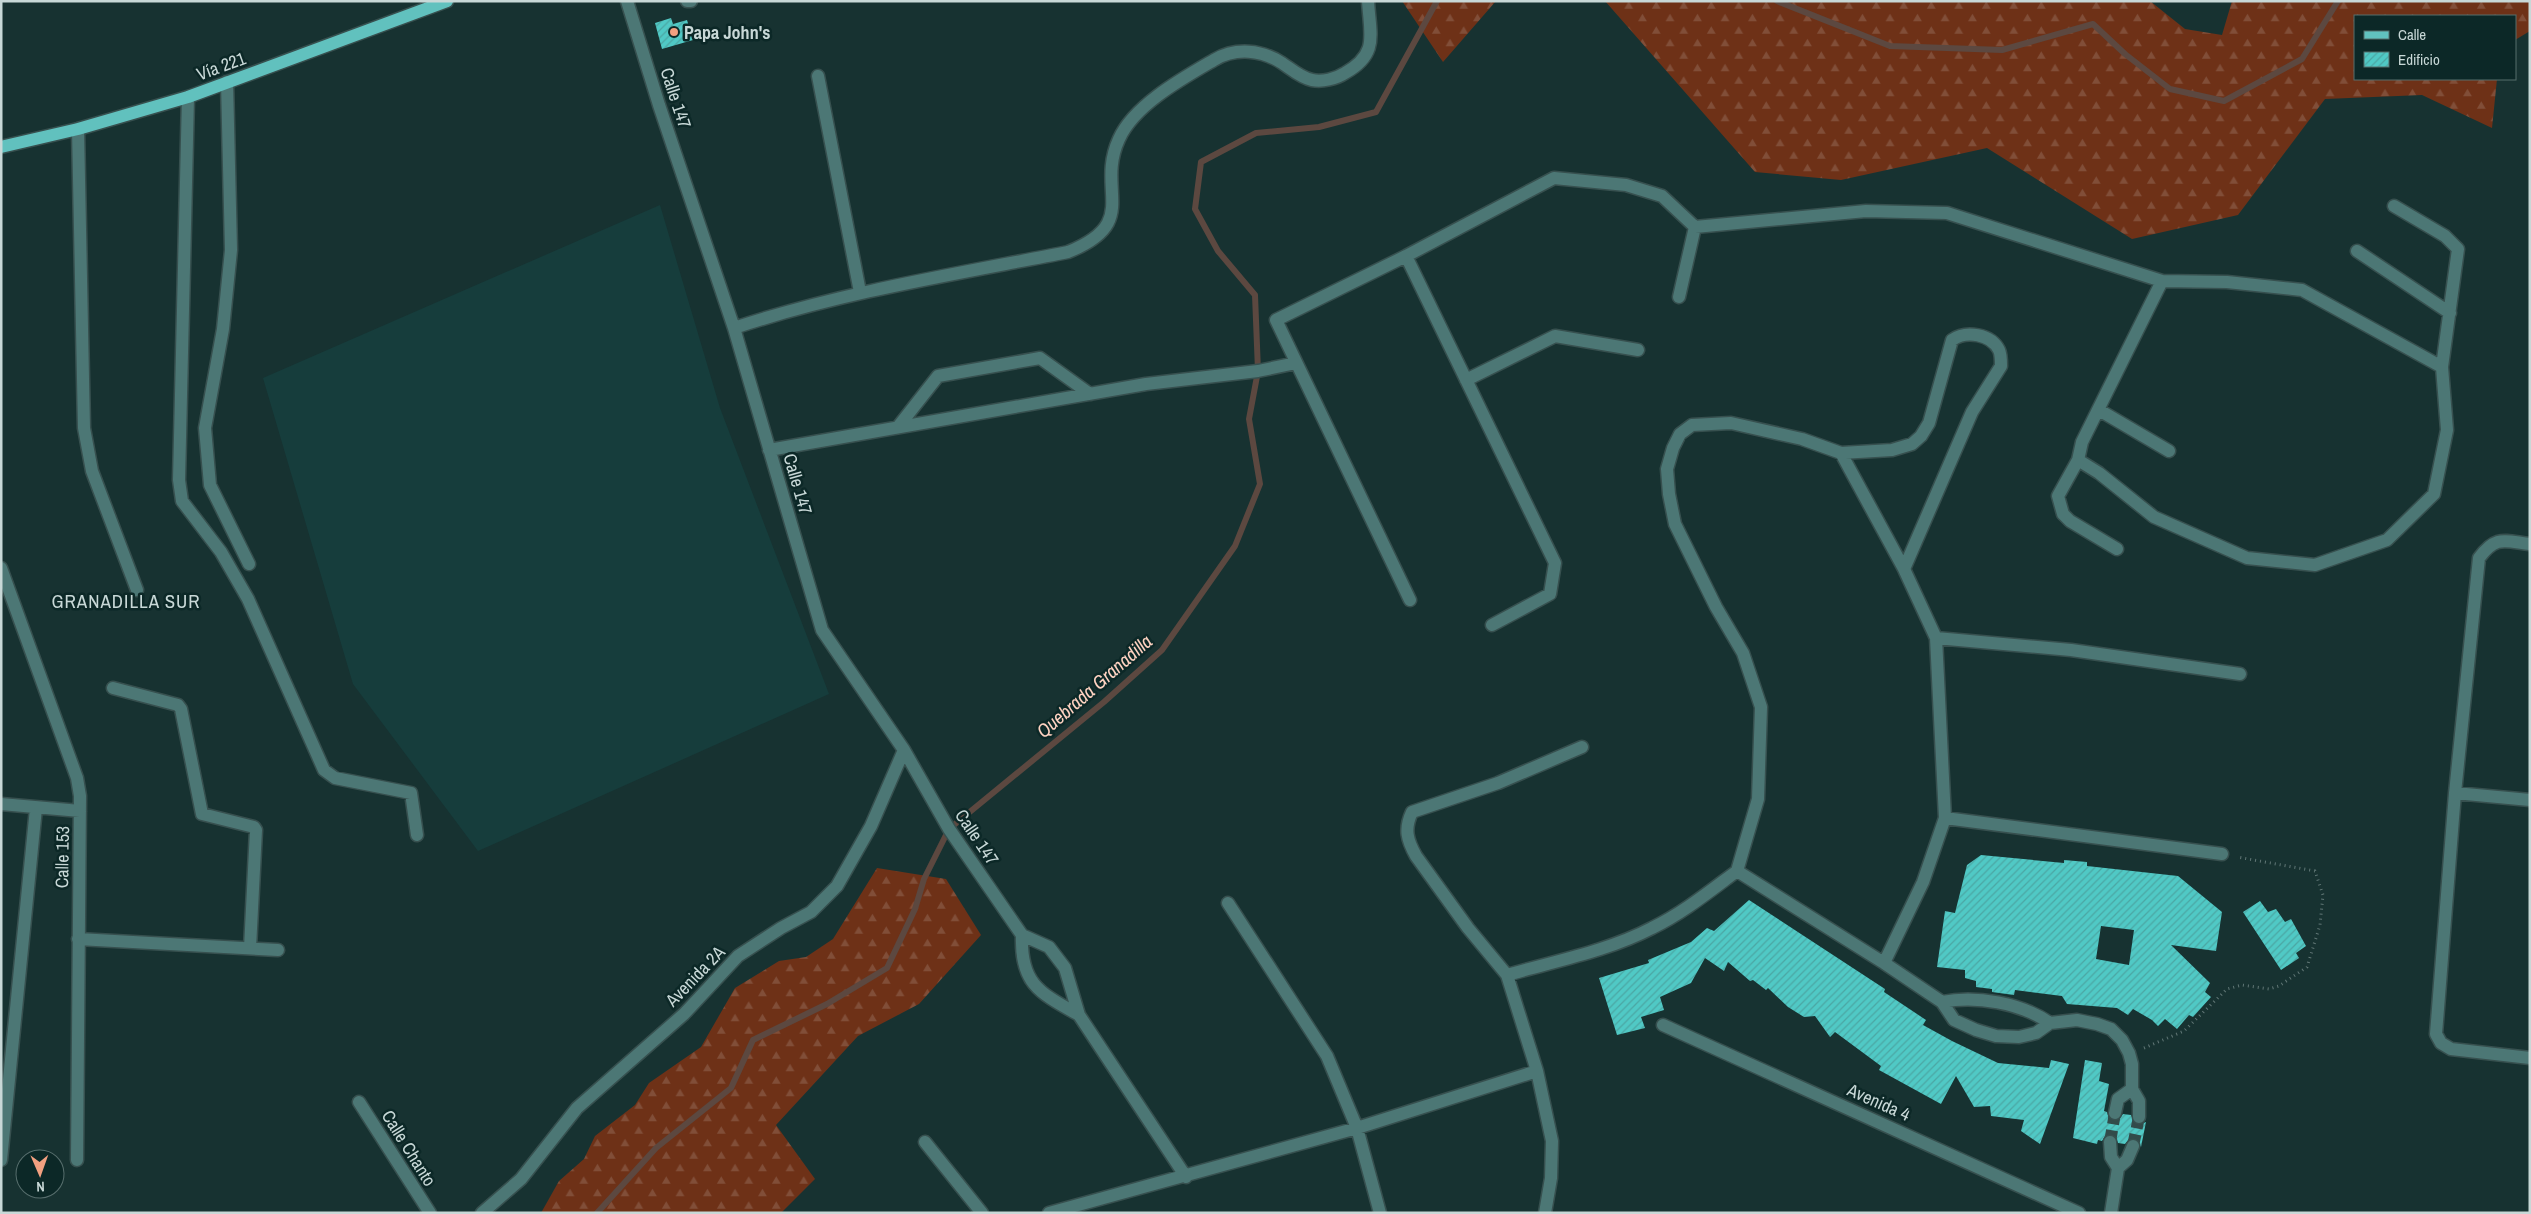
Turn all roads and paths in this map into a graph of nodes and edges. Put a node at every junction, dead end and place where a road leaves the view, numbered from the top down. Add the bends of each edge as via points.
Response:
1 (447, 1) edge
2 (628, 1) edge
3 (686, 1) edge
4 (690, 1) edge
5 (1368, 1) edge
6 (424, 5) edge
7 (818, 76) dead end
8 (227, 82) junction
9 (188, 97) junction
10 (78, 129) junction
11 (1, 147) edge
12 (2394, 206) dead end
13 (1695, 227) junction
14 (2357, 251) dead end
15 (1406, 256) junction
16 (2162, 281) junction
17 (860, 292) junction
18 (1679, 297) dead end
19 (2450, 313) junction
20 (734, 328) junction
21 (1638, 350) dead end
22 (1296, 363) junction
23 (2442, 367) junction
24 (1466, 380) junction
25 (1090, 394) junction
26 (2099, 410) junction
27 (898, 427) junction
28 (769, 450) junction
29 (2169, 451) dead end
30 (1841, 453) junction
31 (2078, 460) junction
32 (2530, 544) edge
33 (2118, 549) dead end
34 (249, 564) dead end
35 (1, 568) edge
36 (1904, 569) junction
37 (138, 590) dead end
38 (1410, 600) dead end
39 (1492, 625) dead end
40 (1936, 638) junction
41 (2240, 674) dead end
42 (113, 688) dead end
43 (1582, 747) dead end
44 (904, 750) junction
45 (2455, 793) junction
46 (2530, 800) edge
47 (1, 804) edge
48 (36, 808) junction
49 (80, 811) junction
50 (1945, 818) junction
51 (417, 835) dead end
52 (2222, 854) joint
53 (1737, 871) junction
54 (1228, 903) dead end
55 (1022, 935) junction
56 (78, 940) junction
57 (250, 948) junction
58 (278, 950) dead end
59 (1884, 963) junction
60 (1507, 975) junction
61 (1942, 1002) junction
62 (1079, 1015) junction
63 (2050, 1023) junction
64 (1663, 1025) dead end
65 (2130, 1053) junction
66 (2530, 1058) edge
67 (1537, 1071) junction
68 (2132, 1089) junction
69 (359, 1102) dead end
70 (2115, 1113) tunnel mouth
71 (2139, 1117) tunnel mouth
72 (1357, 1128) junction
73 (925, 1142) dead end
74 (2110, 1142) tunnel mouth
75 (2133, 1146) tunnel mouth
76 (1, 1160) edge
77 (77, 1160) dead end
78 (2118, 1168) junction
79 (1186, 1177) junction
80 (430, 1213) edge
81 (482, 1213) edge
82 (982, 1213) edge
83 (1050, 1213) edge
84 (1380, 1213) edge
85 (1545, 1213) edge
86 (2079, 1213) edge
87 (2111, 1213) edge

1 - 6 main road, Vía 221
2 - 20 street, Calle 147 via 659,105
3 - 4 street
5 - 17 street via 1368,53 1360,65 1342,75 1311,80 1265,55 1250,50 1235,52 1216,58 1150,102 1130,121 1119,139 1113,159 1110,222 1082,246 1068,252
6 - 8 main road, Vía 221
7 - 17 street
8 - 9 main road, Vía 221
8 - 34 street via 232,250 223,329 205,428 210,485
9 - 10 main road, Vía 221
9 - 51 street via 182,501 221,552 239,582 324,770 335,778 411,794
10 - 11 main road, Vía 221
10 - 37 street via 84,428 92,470
12 - 19 street via 2445,236 2458,249
13 - 15 street via 1662,196 1626,185 1554,178
13 - 16 street via 1866,211 1947,213
13 - 18 street
14 - 19 street
15 - 22 street via 1276,320
15 - 24 street
16 - 23 street via 2226,282 2302,290
16 - 26 street
17 - 20 street
19 - 23 street
20 - 28 street, Calle 147
21 - 24 street via 1556,336
22 - 25 street
22 - 38 street
23 - 31 street via 2446,430 2434,494 2387,540 2315,565 2239,555 2154,517
24 - 39 street via 1555,563 1550,594
25 - 27 street
25 - 27 street via 1040,358 938,376
26 - 29 street
26 - 31 street via 2082,442
27 - 28 street
28 - 44 street, Calle 147 via 822,630
30 - 36 street
30 - 36 street via 1903,448 1921,436 1929,423 1947,355 1956,337 1981,335 1999,350 1999,373 1972,412
30 - 53 street via 1802,439 1731,423 1692,425 1680,434 1672,448 1667,469 1668,494 1675,524 1743,653 1760,707 1758,800
31 - 33 street via 2058,496 2063,514
32 - 45 street via 2502,541 2489,545 2479,558
35 - 49 street, Calle 153 via 77,778
36 - 40 street
40 - 41 street via 2071,650
40 - 50 street
42 - 57 street via 178,705 204,815 256,830
43 - 60 street via 1498,783 1412,812 1408,821 1406,832 1416,856
44 - 55 street, Calle 147 via 949,829
44 - 81 street, Avenida 2A via 871,826 837,886 811,912 738,956 684,1014 577,1108 522,1179
45 - 46 street
45 - 66 street via 2436,1034 2441,1043 2451,1049
47 - 48 street
48 - 49 street
48 - 76 street
49 - 56 street, Calle 153
50 - 52 street
50 - 59 street via 1923,882
52 - 65 path via 2314,871 2323,895 2320,925 2307,967 2269,989 2242,985 2227,989 2184,1031
53 - 59 street
53 - 60 street via 1687,908 1651,929 1610,945
54 - 72 street via 1327,1056
55 - 62 street via 1049,947 1065,968
55 - 62 street via 1026,971 1043,995
56 - 57 street
56 - 77 street, Calle 153
57 - 58 street
59 - 61 street
60 - 67 street
61 - 63 street via 1968,998 2037,1014
61 - 63 street via 1954,1020 1996,1036 2036,1033
62 - 79 street
63 - 65 street via 2077,1020 2111,1029
64 - 86 street, Avenida 4
65 - 68 street
67 - 72 street
67 - 85 street via 1552,1141 1551,1178
68 - 70 street via 2118,1100
68 - 71 street via 2139,1101
69 - 80 street, Calle Chanto
72 - 79 street
72 - 84 street
73 - 82 street
74 - 78 street via 2111,1157
75 - 78 street via 2127,1160
78 - 87 street
79 - 83 street

